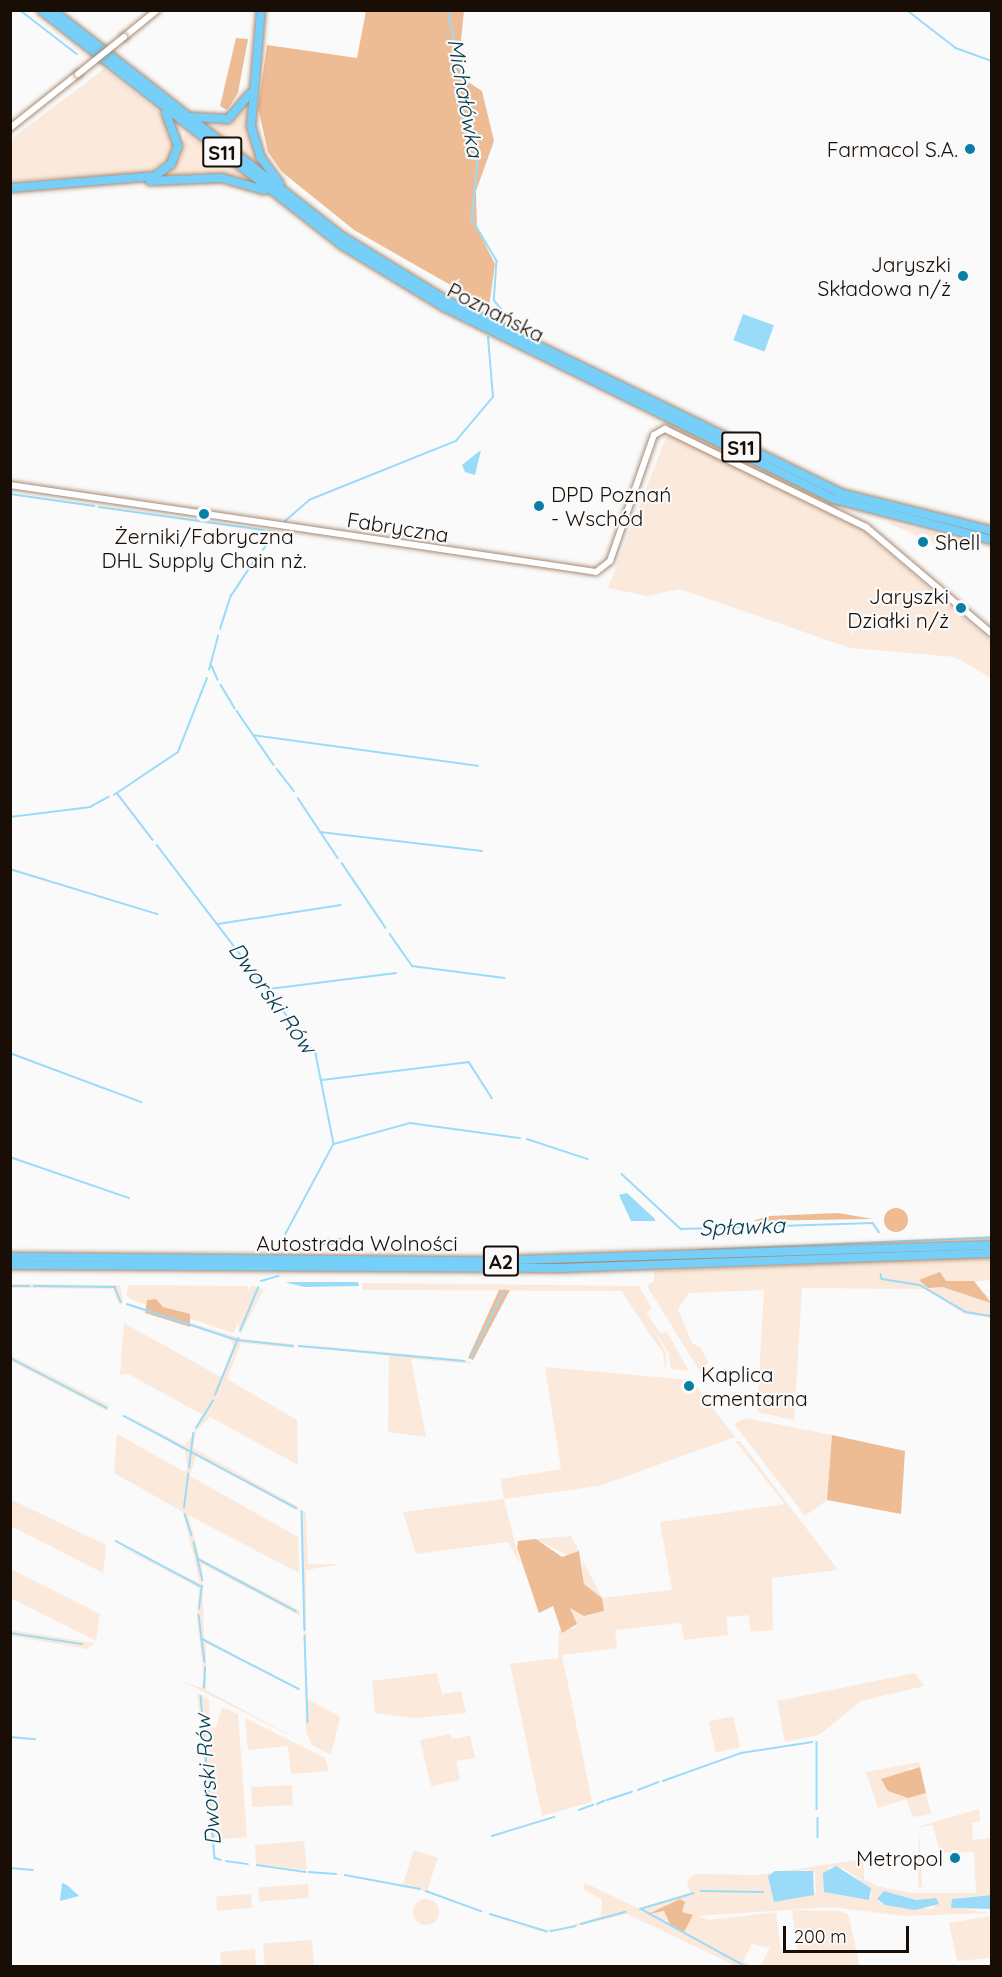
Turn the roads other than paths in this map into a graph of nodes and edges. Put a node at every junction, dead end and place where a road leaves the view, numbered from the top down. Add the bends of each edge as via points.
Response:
1 (41, 10) edge
2 (52, 10) edge
3 (157, 10) edge
4 (261, 10) edge
5 (252, 88) junction
6 (149, 95) junction
7 (179, 110) junction
8 (10, 128) edge
9 (135, 180) junction
10 (10, 188) edge
11 (298, 208) junction
12 (10, 485) edge
13 (870, 512) junction
14 (886, 524) dead end
15 (991, 537) edge
16 (966, 541) dead end
17 (992, 634) edge
18 (992, 1245) edge
19 (992, 1252) edge
20 (10, 1257) edge
21 (10, 1265) edge

1 - 6 highway, Poznańska / S11
2 - 7 highway, Poznańska / S11
3 - 8 street, bridge
4 - 5 highway
5 - 7 highway via 242,108 225,120 205,121
5 - 11 highway via 251,120 258,152
6 - 9 highway via 174,123 178,146 167,168
6 - 11 highway, Poznańska / S11
7 - 11 highway, Poznańska / S11
9 - 10 highway
9 - 11 highway via 232,179
11 - 13 highway, Poznańska / S11 via 444,307 758,463
11 - 15 highway, Poznańska / S11 via 449,302 771,462 872,504
12 - 17 street, Fabryczna via 596,572 613,555 654,435 663,429 871,530
13 - 14 highway
13 - 15 highway, Poznańska / S11
15 - 16 highway
18 - 20 highway, Autostrada Wolności / A2 via 485,1261
19 - 21 highway, Autostrada Wolności / A2 via 539,1269

